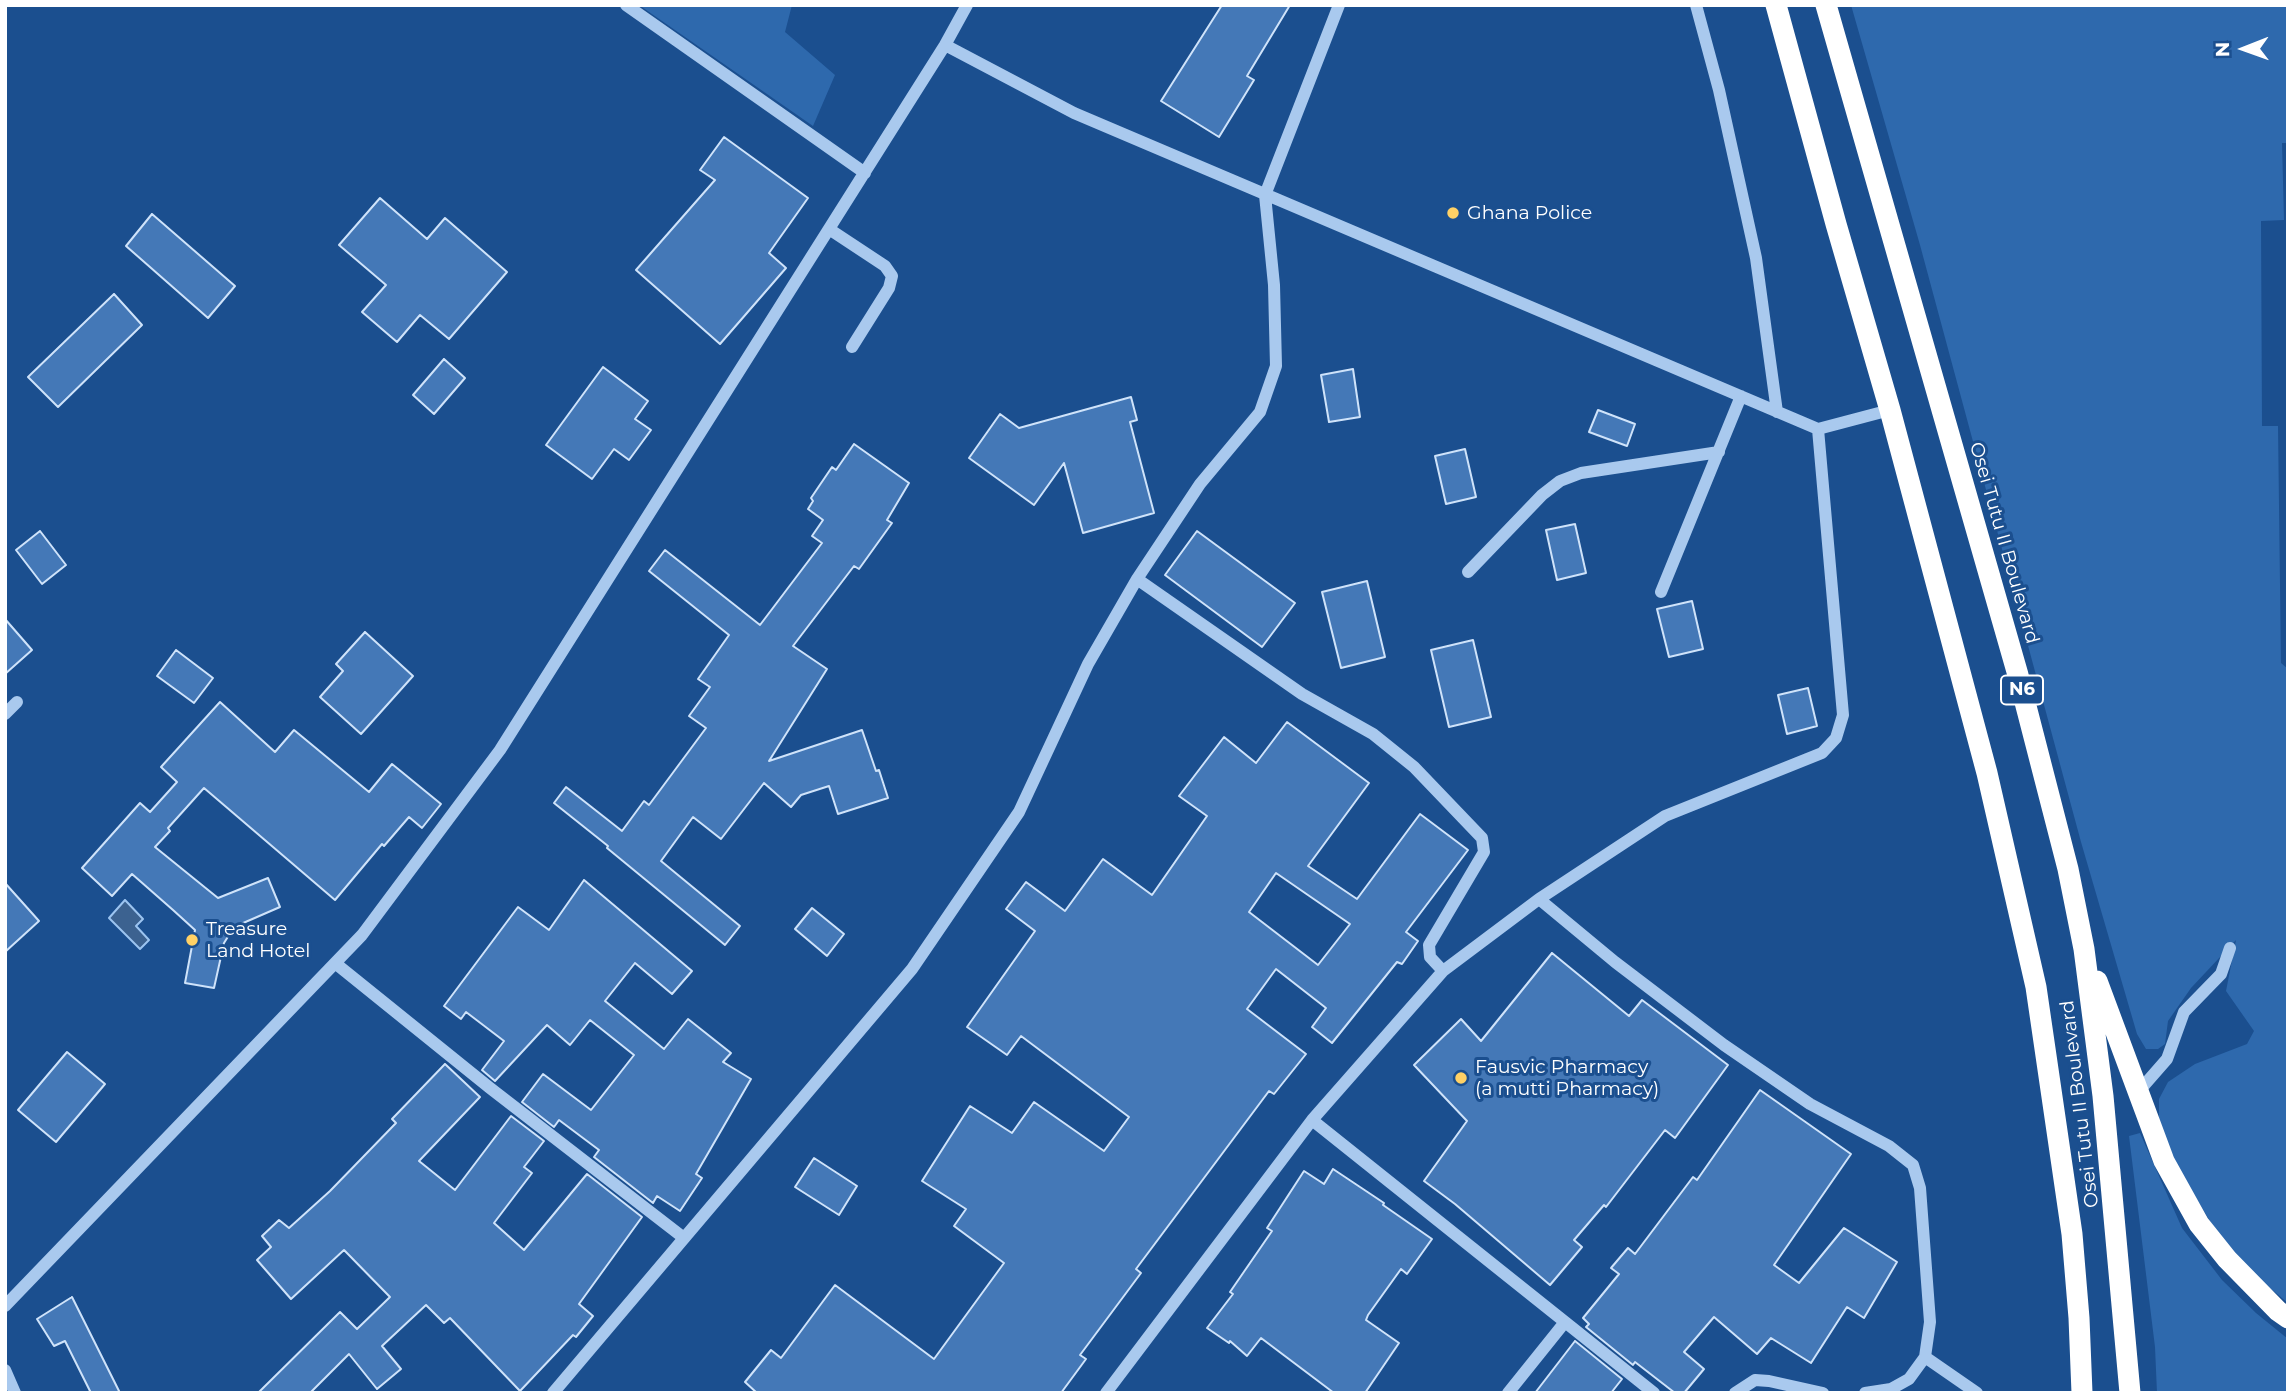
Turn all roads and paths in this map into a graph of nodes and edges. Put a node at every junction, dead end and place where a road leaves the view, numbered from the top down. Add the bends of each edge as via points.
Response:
1 (626, 5) edge
2 (967, 5) edge
3 (1339, 5) edge
4 (1696, 5) edge
5 (1776, 5) edge
6 (1826, 5) edge
7 (945, 45) junction
8 (865, 173) junction
9 (1265, 195) junction
10 (829, 229) junction
11 (852, 347) dead end
12 (1741, 397) junction
13 (1890, 410) junction
14 (1777, 412) junction
15 (1818, 429) junction
16 (1719, 452) junction
17 (1468, 572) dead end
18 (1137, 579) junction
19 (1661, 592) dead end
20 (17, 702) dead end
21 (5, 714) edge
22 (1539, 899) junction
23 (2230, 948) dead end
24 (2084, 949) junction
25 (335, 963) junction
26 (1443, 971) junction
27 (2139, 1091) junction
28 (1312, 1120) junction
29 (684, 1238) junction
30 (5, 1306) edge
31 (2288, 1318) edge
32 (1565, 1322) junction
33 (1925, 1357) junction
34 (5, 1370) edge
35 (15, 1393) edge
36 (553, 1393) edge
37 (1106, 1393) edge
38 (1508, 1393) edge
39 (1654, 1393) edge
40 (1735, 1393) edge
41 (1823, 1393) edge
42 (1865, 1393) edge
43 (1977, 1393) edge
44 (2082, 1393) edge
45 (2130, 1393) edge

1 - 8 street
2 - 7 street
3 - 9 street
4 - 14 street via 1756,258
5 - 13 highway, Osei Tutu II Boulevard
6 - 24 highway, Osei Tutu II Boulevard / N6 via 2022,688
7 - 8 street
7 - 9 street via 1074,113
8 - 10 street
9 - 12 street
9 - 18 street via 1276,366 1260,412 1200,484
10 - 11 street via 885,266 892,276
10 - 25 street via 500,750 362,935
12 - 14 street
12 - 16 street
13 - 15 street
13 - 44 highway, Osei Tutu II Boulevard via 1987,773 2036,987 2071,1234
14 - 15 street
15 - 22 street via 1843,715 1836,738 1822,753 1665,816
16 - 17 street via 1581,473 1560,481
16 - 19 street
18 - 26 street via 1302,694 1373,734 1414,767 1482,838 1484,852 1429,945 1430,957
18 - 29 street via 1088,664 1019,812 912,969
20 - 21 street
22 - 26 street
22 - 33 street via 1724,1045 1810,1104 1889,1146 1913,1165 1920,1188 1930,1322
23 - 27 street via 2221,974 2184,1012 2167,1059
24 - 27 highway
24 - 45 highway, Osei Tutu II Boulevard / N6 via 2117,1228
25 - 29 street
25 - 30 street
26 - 28 street
27 - 31 highway via 2164,1161 2199,1224 2227,1259
28 - 32 street
28 - 37 street
29 - 36 street
32 - 38 street
32 - 39 street
33 - 42 street via 1909,1379 1891,1389
33 - 43 street
34 - 35 street
40 - 41 street via 1755,1381 1769,1381

